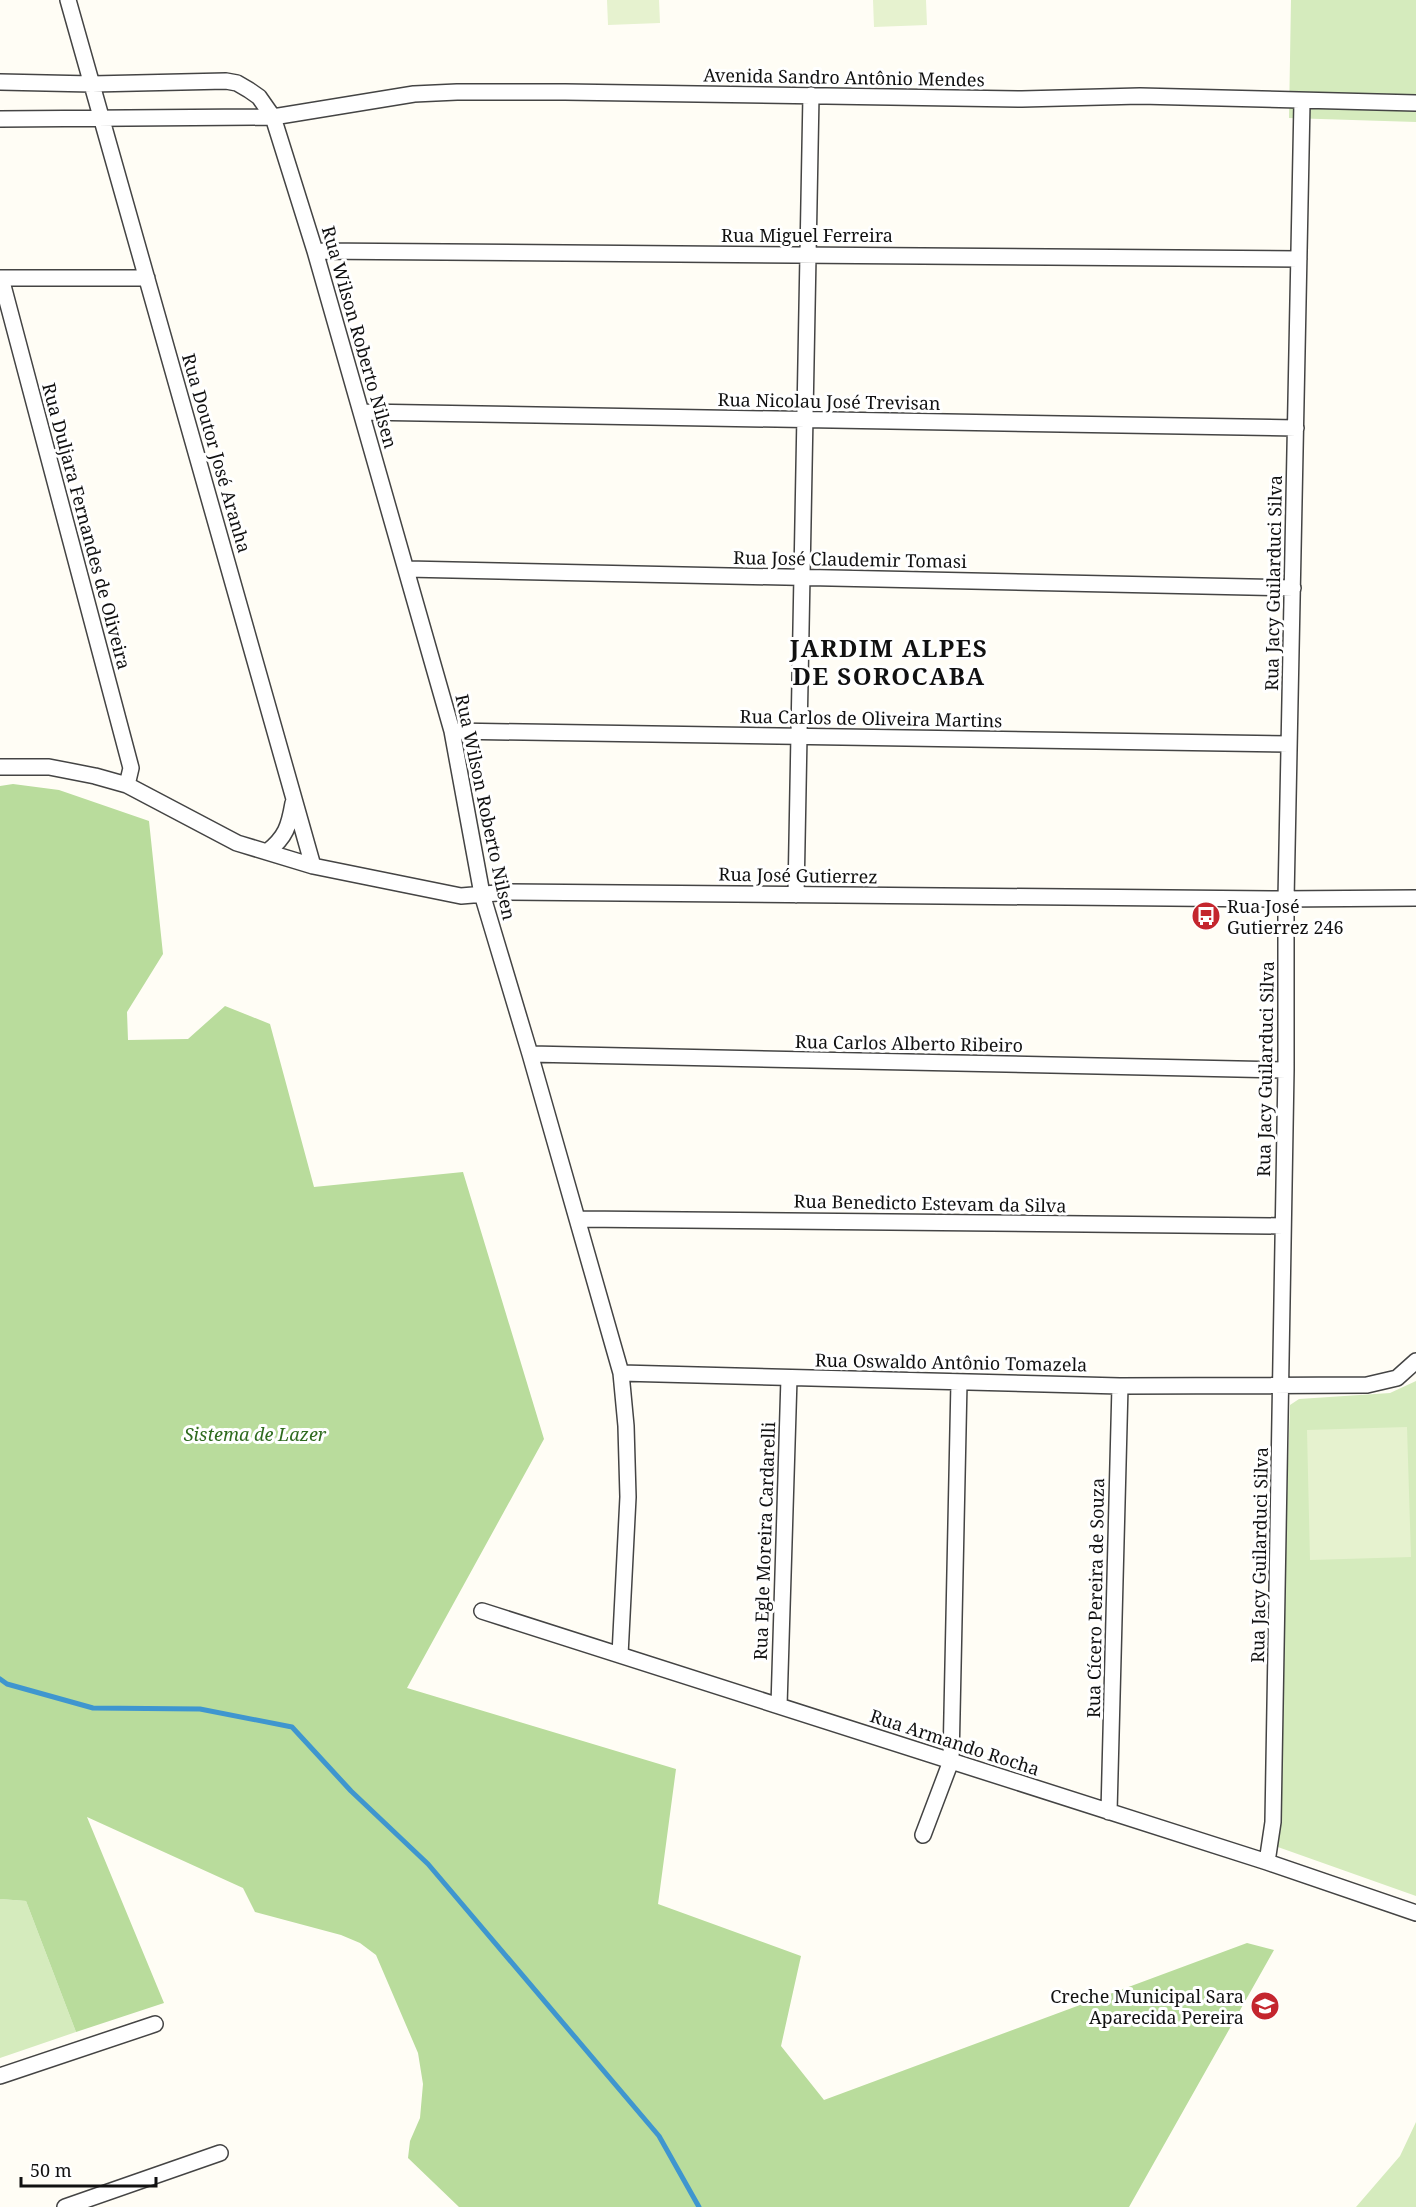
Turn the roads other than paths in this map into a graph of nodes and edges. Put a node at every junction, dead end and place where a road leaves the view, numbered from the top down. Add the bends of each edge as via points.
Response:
1 (68, 0) edge
2 (0, 82) edge
3 (92, 84) junction
4 (249, 90) junction
5 (811, 95) junction
6 (1302, 102) junction
7 (1416, 103) edge
8 (273, 117) junction
9 (239, 118) junction
10 (0, 119) edge
11 (102, 120) junction
12 (315, 250) junction
13 (809, 255) junction
14 (1299, 259) junction
15 (0, 278) edge
16 (147, 278) junction
17 (362, 412) junction
18 (805, 420) junction
19 (1296, 428) junction
20 (407, 569) junction
21 (802, 577) junction
22 (1293, 588) junction
23 (452, 731) junction
24 (799, 736) junction
25 (1289, 744) junction
26 (0, 767) edge
27 (127, 785) junction
28 (294, 797) junction
29 (267, 852) junction
30 (313, 866) junction
31 (482, 894) junction
32 (796, 895) junction
33 (1416, 898) edge
34 (1286, 899) junction
35 (530, 1054) junction
36 (1287, 1070) junction
37 (578, 1219) junction
38 (1283, 1226) junction
39 (1416, 1361) edge
40 (621, 1373) junction
41 (789, 1378) junction
42 (959, 1382) junction
43 (1281, 1385) junction
44 (1119, 1386) junction
45 (482, 1611) dead end
46 (620, 1655) junction
47 (779, 1706) junction
48 (951, 1761) junction
49 (1109, 1812) junction
50 (1274, 1822) junction
51 (923, 1835) dead end
52 (1237, 1852) junction
53 (1267, 1862) junction
54 (1416, 1913) edge
55 (155, 2024) dead end
56 (0, 2076) edge
57 (220, 2153) dead end
58 (65, 2207) edge

1 - 3 street
2 - 3 street
3 - 4 street via 226,81
3 - 11 street
4 - 8 street
4 - 9 street via 251,104
5 - 6 street, Avenida Sandro Antônio Mendes via 1022,99 1140,96
5 - 8 street, Avenida Sandro Antônio Mendes via 414,94
5 - 13 street
6 - 7 street, Avenida Sandro Antônio Mendes
6 - 14 street, Rua Jacy Guilarduci Silva
8 - 9 street, Avenida Sandro Antônio Mendes
8 - 12 street, Rua Wilson Roberto Nilsen
9 - 11 street, Avenida Sandro Antônio Mendes
10 - 11 street, Avenida Sandro Antônio Mendes
11 - 16 street, Rua Doutor José Aranha
12 - 13 street, Rua Miguel Ferreira
12 - 17 street, Rua Wilson Roberto Nilsen
13 - 14 street, Rua Miguel Ferreira
13 - 18 street
14 - 19 street, Rua Jacy Guilarduci Silva
15 - 16 street
15 - 27 street, Rua Duljara Fernandes de Oliveira via 132,768
16 - 28 street, Rua Doutor José Aranha
17 - 18 street, Rua Nicolau José Trevisan
17 - 20 street, Rua Wilson Roberto Nilsen
18 - 19 street, Rua Nicolau José Trevisan
18 - 21 street
19 - 22 street, Rua Jacy Guilarduci Silva
20 - 21 street, Rua José Claudemir Tomasi
20 - 23 street, Rua Wilson Roberto Nilsen
21 - 22 street, Rua José Claudemir Tomasi
21 - 24 street
22 - 25 street, Rua Jacy Guilarduci Silva
23 - 24 street, Rua Carlos de Oliveira Martins
23 - 31 street, Rua Wilson Roberto Nilsen
24 - 25 street, Rua Carlos de Oliveira Martins
24 - 32 street
25 - 34 street, Rua Jacy Guilarduci Silva
26 - 27 street, Rua José Gutierrez via 49,767
27 - 29 street, Rua José Gutierrez via 237,843
28 - 29 street, Rua Doutor José Aranha via 290,824 281,841
28 - 30 street, Rua Doutor José Aranha
29 - 30 street, Rua José Gutierrez
30 - 31 street, Rua José Gutierrez via 461,896
31 - 32 street, Rua José Gutierrez
31 - 35 street, Rua Wilson Roberto Nilsen
32 - 34 street, Rua José Gutierrez
33 - 34 street, Rua José Gutierrez
34 - 36 street, Rua Jacy Guilarduci Silva
35 - 36 street, Rua Carlos Alberto Ribeiro
35 - 37 street, Rua Wilson Roberto Nilsen
36 - 38 street, Rua Jacy Guilarduci Silva
37 - 38 street, Rua Benedicto Estevam da Silva
37 - 40 street, Rua Wilson Roberto Nilsen
38 - 43 street, Rua Jacy Guilarduci Silva
39 - 43 street, Rua Oswaldo Antônio Tomazela via 1397,1378 1366,1385
40 - 41 street, Rua Oswaldo Antônio Tomazela
40 - 46 street, Rua Wilson Roberto Nilsen via 628,1497
41 - 42 street, Rua Oswaldo Antônio Tomazela
41 - 47 street, Rua Egle Moreira Cardarelli
42 - 44 street, Rua Oswaldo Antônio Tomazela
42 - 48 street
43 - 44 street, Rua Oswaldo Antônio Tomazela
43 - 50 street, Rua Jacy Guilarduci Silva
44 - 49 street, Rua Cícero Pereira de Souza
45 - 46 street, Rua Armando Rocha
46 - 47 street, Rua Armando Rocha
47 - 48 street, Rua Armando Rocha
48 - 49 street, Rua Armando Rocha
48 - 51 street
49 - 52 street, Rua Armando Rocha
50 - 52 street via 1258,1847
50 - 53 street, Rua Jacy Guilarduci Silva
52 - 53 street, Rua Armando Rocha
53 - 54 street, Rua Armando Rocha
55 - 56 street
57 - 58 street

